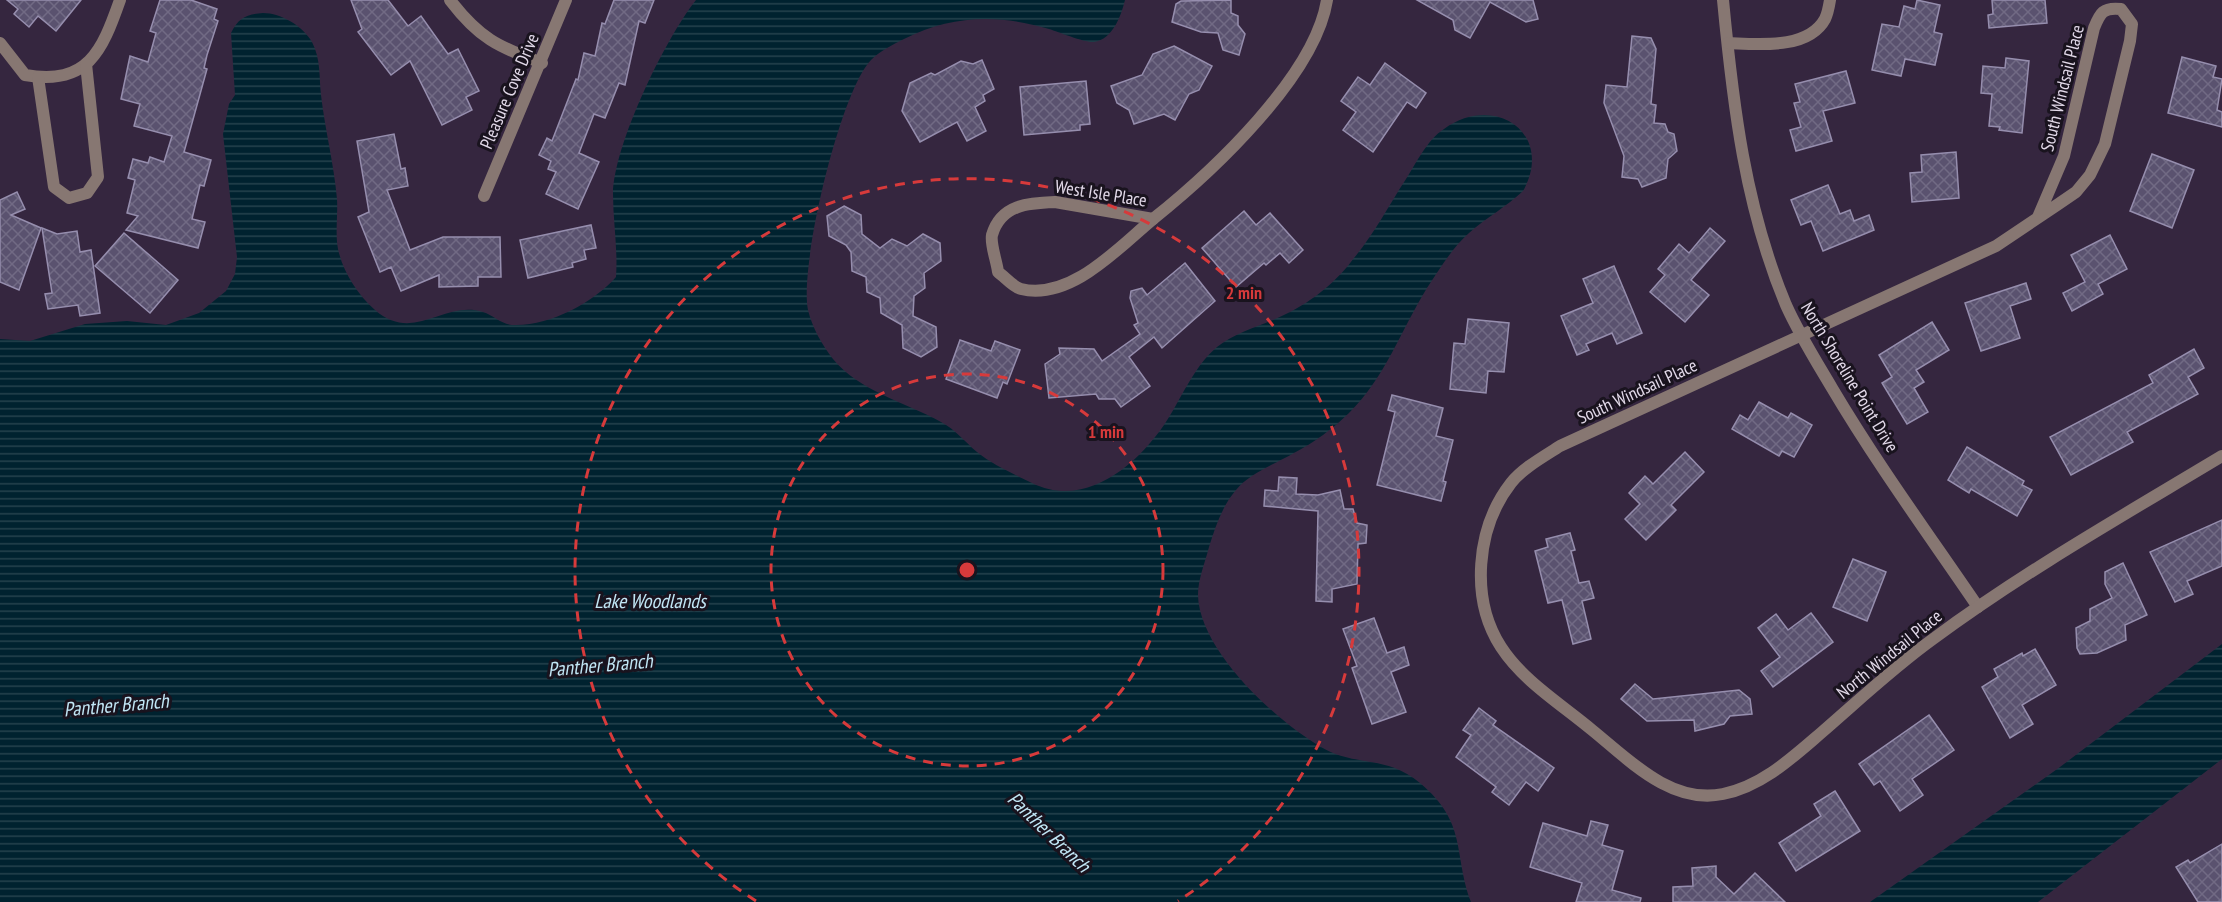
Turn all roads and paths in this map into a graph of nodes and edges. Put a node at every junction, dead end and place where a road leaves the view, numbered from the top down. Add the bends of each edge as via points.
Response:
1 (120, 0) edge
2 (450, 0) edge
3 (566, 0) edge
4 (1327, 0) edge
5 (1723, 0) edge
6 (1830, 0) edge
7 (0, 43) edge
8 (1728, 43) junction
9 (542, 63) junction
10 (86, 64) junction
11 (38, 77) junction
12 (483, 196) dead end
13 (2038, 217) junction
14 (1153, 219) junction
15 (1800, 336) junction
16 (2222, 456) edge
17 (1978, 607) junction
18 (1582, 721) joint

1 - 10 street via 106,40
2 - 9 street via 482,36
3 - 9 street, Pleasure Cove Drive
4 - 14 street, West Isle Place via 1316,34 1298,68 1272,103 1195,185
5 - 8 street, North Shoreline Point Drive
6 - 8 street via 1825,20 1802,39 1780,44
7 - 11 street via 25,75
8 - 15 street, North Shoreline Point Drive via 1745,173 1765,246
9 - 12 street, Pleasure Cove Drive
10 - 11 street via 75,73
10 - 11 street via 98,177 87,193 69,198 54,187
13 - 13 street, South Windsail Place via 2076,192 2090,175 2105,144 2130,41 2132,24 2121,9 2100,12 2064,156
13 - 15 street, South Windsail Place via 1996,246
14 - 14 street, West Isle Place via 1054,202 1022,203 1002,217 992,236 999,272 1019,288 1046,290 1094,267
15 - 17 street, North Shoreline Point Drive via 1856,429
15 - 18 street, South Windsail Place via 1560,446 1512,482 1499,502 1483,549 1480,579 1490,625 1516,666
16 - 17 street, North Windsail Place
17 - 18 street, North Windsail Place via 1930,640 1799,752 1758,783 1740,790 1700,795 1662,784

